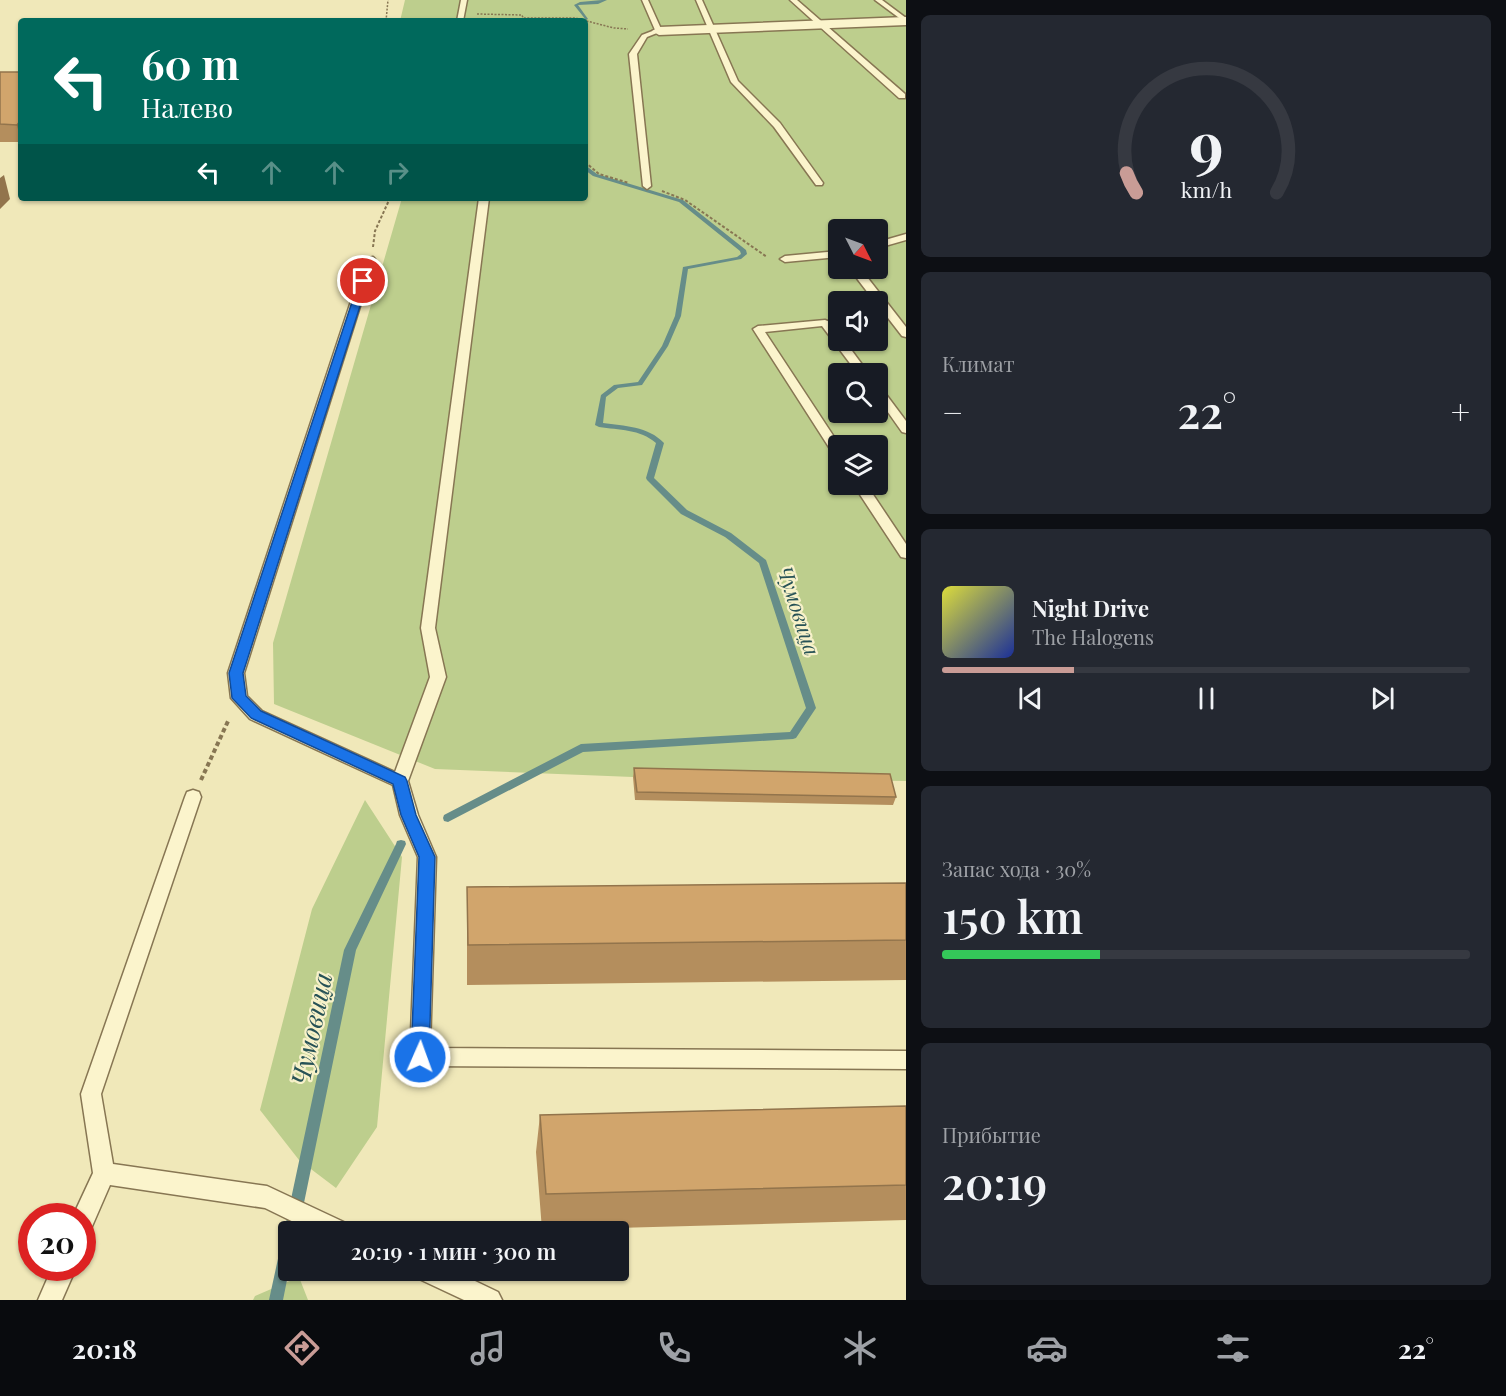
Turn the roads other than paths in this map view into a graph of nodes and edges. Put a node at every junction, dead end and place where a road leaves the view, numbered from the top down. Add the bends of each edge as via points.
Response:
1 (464, 0) edge
2 (645, 0) edge
3 (699, 0) edge
4 (793, 0) edge
5 (878, 0) edge
6 (461, 17) edge
7 (906, 21) edge
8 (823, 26) junction
9 (712, 30) junction
10 (658, 31) junction
11 (902, 96) dead end
12 (819, 183) dead end
13 (647, 186) road end
14 (484, 201) edge
15 (906, 237) edge
16 (888, 242) edge
17 (828, 255) edge
18 (370, 259) road end
19 (785, 259) road end
20 (863, 279) edge
21 (906, 334) edge
22 (856, 363) edge
23 (888, 405) edge
24 (906, 429) edge
25 (828, 437) edge
26 (867, 495) edge
27 (906, 554) edge
28 (400, 781) junction
29 (193, 797) road end
30 (906, 1060) edge
31 (104, 1173) junction
32 (91, 1203) edge
33 (317, 1221) edge
34 (58, 1281) edge
35 (449, 1281) edge
36 (50, 1300) edge
37 (490, 1300) edge

1 - 6 lane
2 - 10 lane
3 - 9 lane
4 - 8 lane
5 - 7 lane
7 - 8 street
8 - 9 street
8 - 11 lane
9 - 10 street
9 - 12 lane via 735,82 777,125
10 - 13 lane via 644,36 633,54
14 - 28 lane via 428,628 438,677
15 - 16 lane
17 - 19 lane
18 - 28 lane via 236,673 239,698 256,715
20 - 21 lane
22 - 25 lane via 825,323 758,329
23 - 24 lane
26 - 27 lane
28 - 30 lane via 427,857 420,1057
29 - 31 lane via 92,1094
31 - 32 lane
31 - 33 lane via 267,1197
34 - 36 lane
35 - 37 lane

